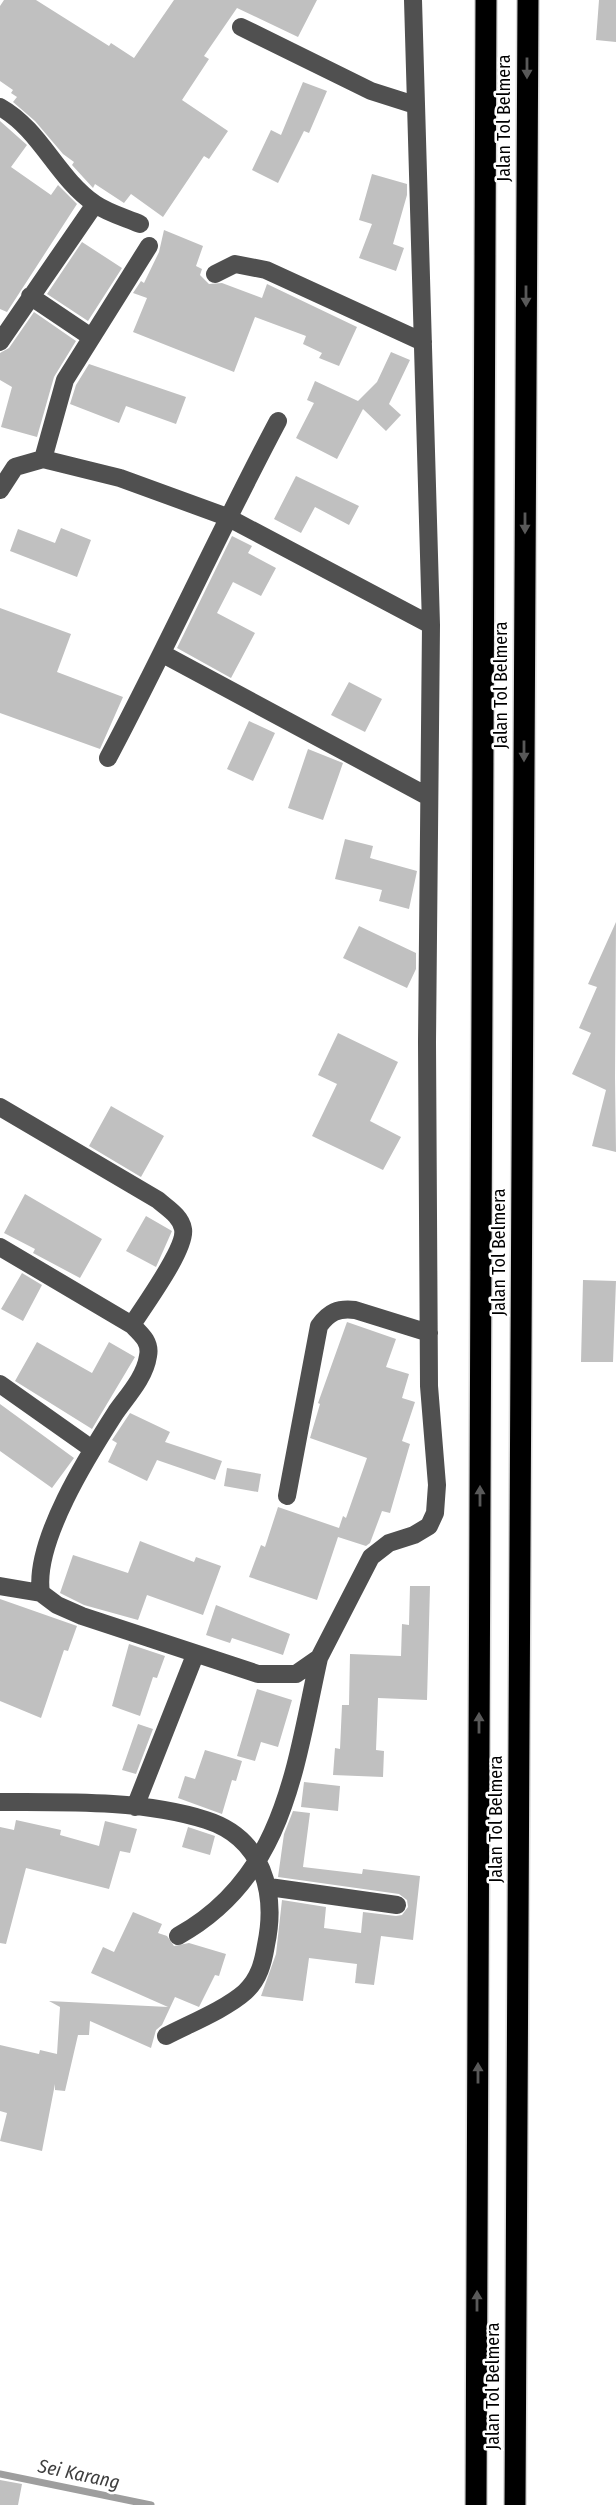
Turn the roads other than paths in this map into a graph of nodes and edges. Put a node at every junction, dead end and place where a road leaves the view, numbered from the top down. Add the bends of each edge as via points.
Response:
1 (414, 0) edge
2 (486, 0) edge
3 (528, 0) edge
4 (241, 27) dead end
5 (415, 105) junction
6 (0, 107) edge
7 (95, 204) junction
8 (140, 224) dead end
9 (149, 246) dead end
10 (215, 274) dead end
11 (30, 296) junction
12 (92, 337) junction
13 (0, 342) edge
14 (423, 342) junction
15 (278, 421) dead end
16 (43, 459) junction
17 (0, 490) edge
18 (227, 517) junction
19 (431, 625) junction
20 (163, 654) junction
21 (108, 758) dead end
22 (429, 797) junction
23 (0, 1107) edge
24 (0, 1247) edge
25 (132, 1325) junction
26 (429, 1333) junction
27 (0, 1384) edge
28 (92, 1449) junction
29 (287, 1496) dead end
30 (0, 1586) edge
31 (41, 1593) junction
32 (195, 1655) junction
33 (319, 1658) junction
34 (0, 1802) edge
35 (135, 1807) junction
36 (260, 1861) junction
37 (269, 1886) junction
38 (397, 1905) dead end
39 (178, 1936) dead end
40 (166, 2036) dead end
41 (476, 2498) edge
42 (515, 2498) edge

1 - 5 street
41 -> 2 highway, Jalan Tol Belmera
3 -> 42 highway, Jalan Tol Belmera
4 - 5 street via 371,91
5 - 14 street
6 - 7 street via 31,130 60,170
7 - 8 street
7 - 11 street
9 - 12 street
10 - 14 street via 235,264 266,270
11 - 12 street
11 - 13 street
12 - 16 street via 65,380
14 - 19 street
15 - 18 street
16 - 17 street via 15,467
16 - 18 street via 120,478
18 - 19 street
18 - 20 street
19 - 22 street
20 - 21 street
20 - 22 street
22 - 26 street
23 - 25 street via 158,1200 178,1217 184,1230 180,1247
24 - 25 street
25 - 28 street via 145,1337 149,1353 144,1370
26 - 29 street via 355,1310 343,1309 325,1317 318,1326
26 - 33 street via 435,1513 429,1526 389,1543 370,1557
27 - 28 street
28 - 31 street via 61,1510 39,1578
30 - 31 street
31 - 32 street via 82,1616
32 - 33 street via 258,1674 296,1674
32 - 35 street
33 - 36 street via 282,1815
34 - 35 street
35 - 36 street via 208,1820 237,1837
36 - 37 street
36 - 39 street via 203,1923
37 - 38 street
37 - 40 street via 271,1921 259,1975 244,1993

